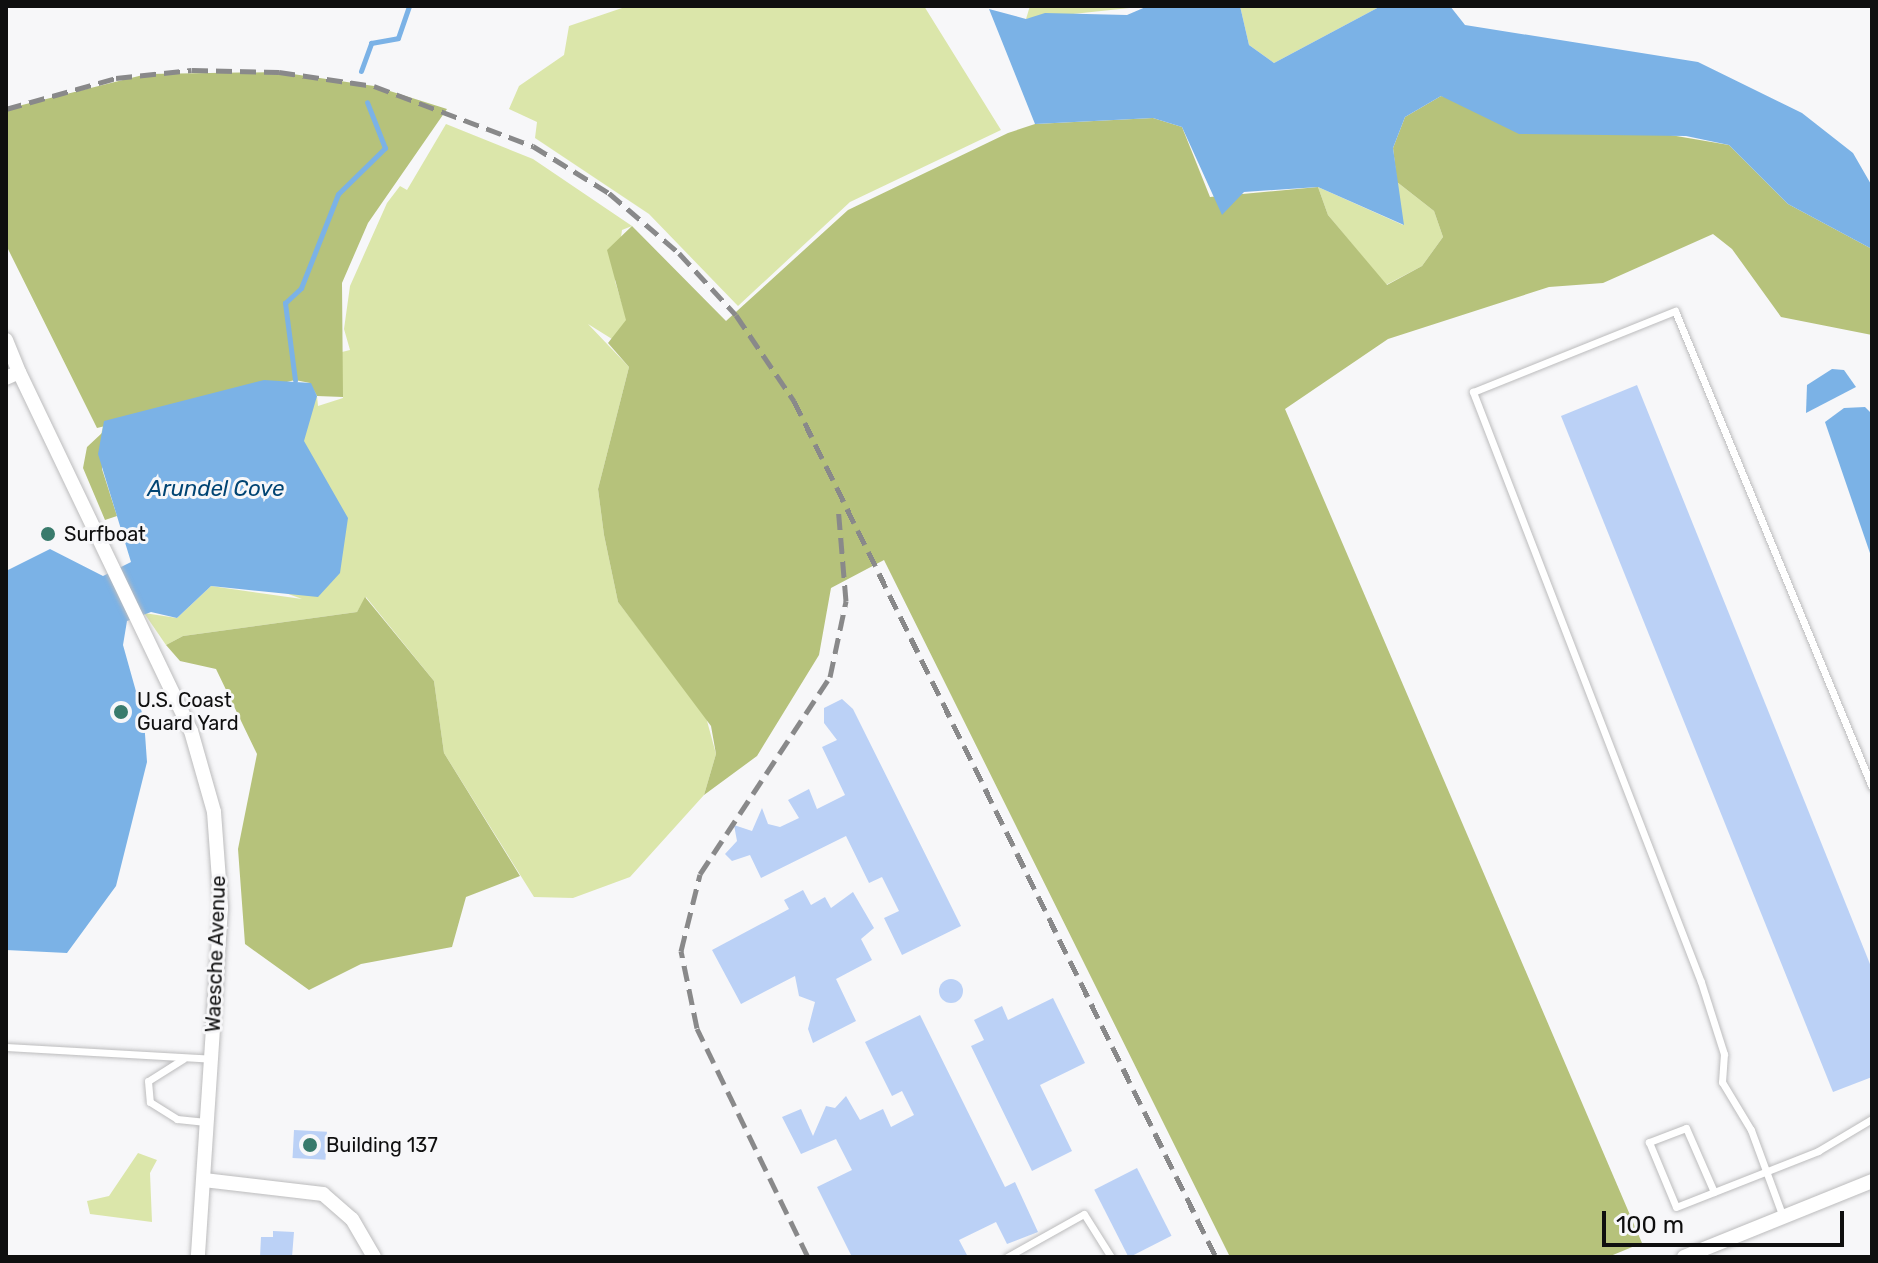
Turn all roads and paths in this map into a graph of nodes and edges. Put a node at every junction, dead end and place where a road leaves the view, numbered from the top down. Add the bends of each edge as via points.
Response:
1 (6, 340) edge
2 (13, 375) edge
3 (1872, 787) edge
4 (6, 1047) edge
5 (184, 1058) junction
6 (212, 1059) junction
7 (1872, 1119) edge
8 (208, 1122) junction
9 (1766, 1170) junction
10 (204, 1180) junction
11 (1872, 1181) edge
12 (1714, 1192) junction
13 (1783, 1217) junction
14 (198, 1257) edge
15 (374, 1257) edge
16 (1007, 1257) edge
17 (1111, 1257) edge
18 (1684, 1257) edge

1 - 2 street, Waesche Avenue
2 - 6 street, Waesche Avenue via 191,731 214,812 221,908
3 - 9 lane via 1675,311 1473,392 1701,982 1724,1054 1722,1082
4 - 5 lane
5 - 6 lane
5 - 8 lane via 148,1081 150,1102 177,1119
6 - 8 street, Waesche Avenue
7 - 9 lane
8 - 10 street, Waesche Avenue
9 - 12 lane
9 - 13 lane
10 - 14 street, Waesche Avenue
10 - 15 street via 323,1194 352,1219
11 - 13 street
12 - 12 lane via 1671,1205 1649,1142 1686,1128
13 - 18 street
16 - 17 lane via 1084,1214

